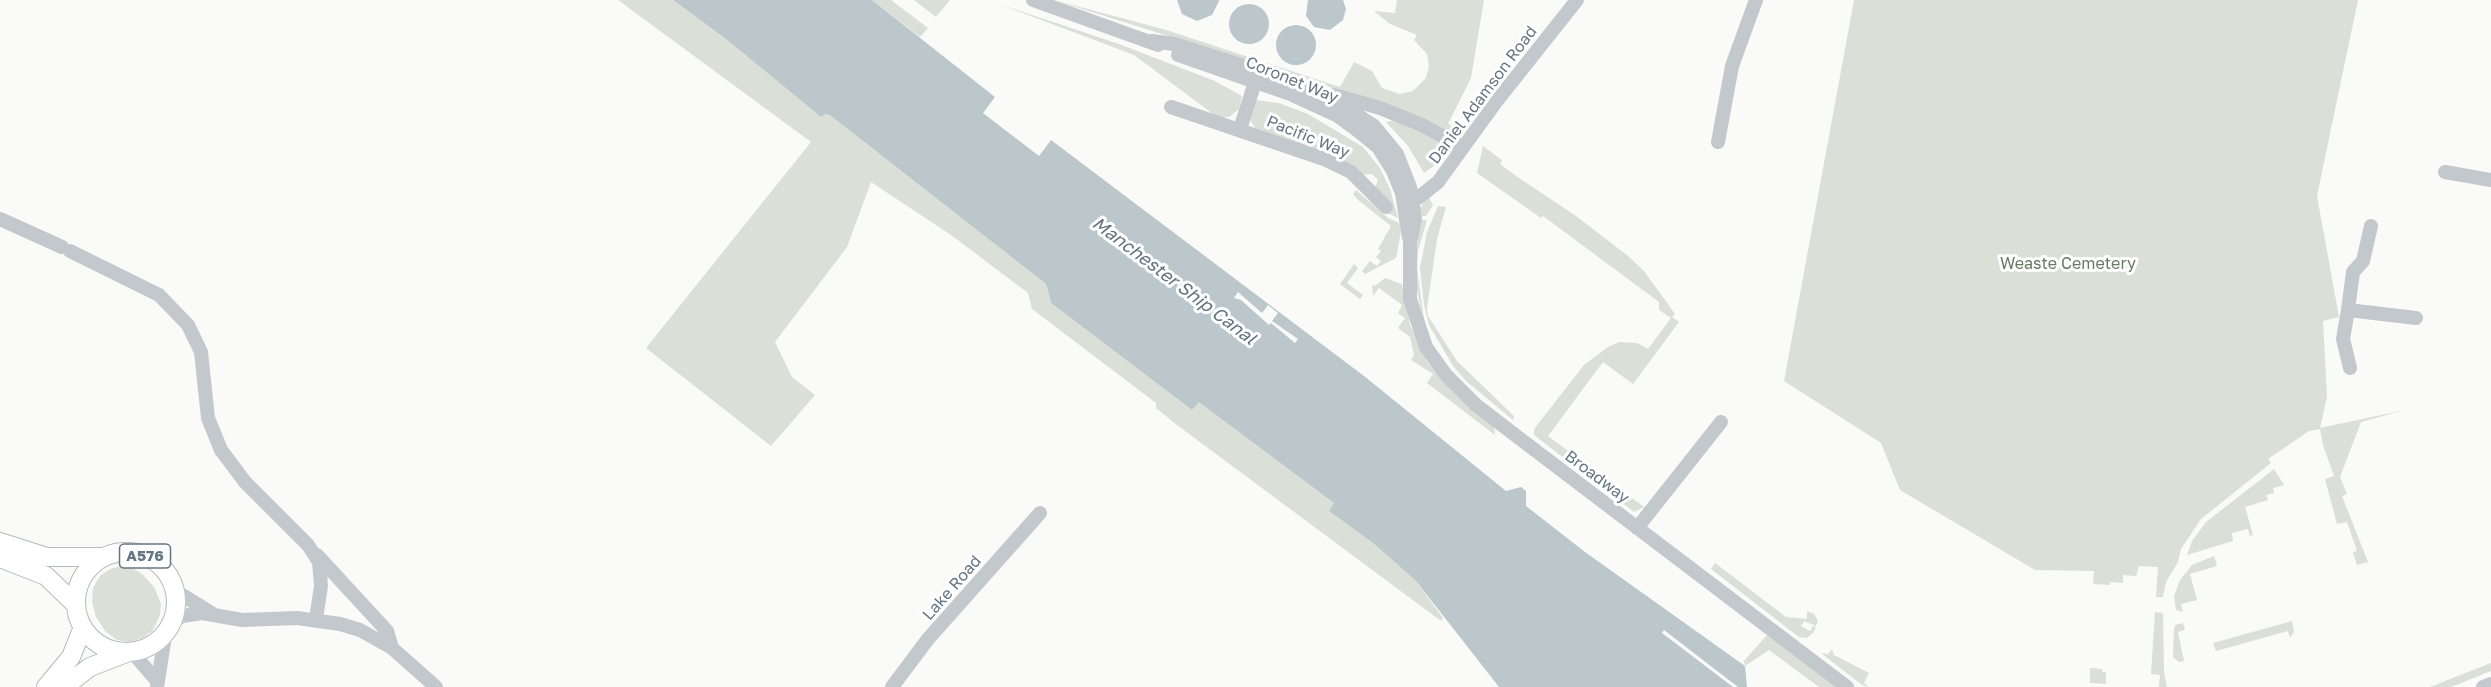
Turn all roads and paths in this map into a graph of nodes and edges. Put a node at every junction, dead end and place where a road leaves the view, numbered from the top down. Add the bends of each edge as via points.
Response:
1 (1033, 0) edge
2 (1576, 0) edge
3 (1756, 0) edge
4 (1257, 77) junction
5 (1321, 92) junction
6 (1171, 107) dead end
7 (1392, 114) junction
8 (1374, 126) junction
9 (1240, 129) junction
10 (1718, 142) dead end
11 (1378, 147) junction
12 (1462, 147) junction
13 (2445, 172) dead end
14 (2491, 180) edge
15 (1408, 200) junction
16 (1386, 207) dead end
17 (0, 219) edge
18 (2371, 226) dead end
19 (1410, 242) joint
20 (2348, 309) junction
21 (2416, 318) dead end
22 (2350, 368) dead end
23 (1721, 422) dead end
24 (1040, 513) dead end
25 (1637, 528) junction
26 (0, 542) edge
27 (315, 553) junction
28 (0, 558) edge
29 (100, 558) junction
30 (174, 590) junction
31 (76, 605) junction
32 (215, 615) junction
33 (316, 620) junction
34 (83, 627) junction
35 (168, 627) junction
36 (392, 648) junction
37 (130, 652) junction
38 (157, 684) edge
39 (2491, 684) edge
40 (46, 687) edge
41 (64, 687) edge
42 (436, 687) edge
43 (892, 687) edge
44 (1847, 687) edge
45 (2483, 687) edge

1 - 4 street, Coronet Way via 1152,41 1172,53
2 - 12 street, Daniel Adamson Road
3 - 10 street via 1732,66
4 - 5 street, Coronet Way
4 - 9 street, Pacific Way
4 - 11 street, Coronet Way via 1338,116
5 - 7 street
5 - 8 street, Coronet Way
6 - 9 street, Pacific Way
7 - 8 street
7 - 12 street
8 - 11 street
8 - 15 street, Coronet Way via 1397,154
9 - 16 street, Pacific Way via 1351,172
11 - 15 street, Coronet Way
12 - 15 street, Daniel Adamson Road via 1438,182
13 - 14 street
15 - 19 street, Coronet Way via 1414,231
17 - 27 street via 159,295 188,325 201,352 208,418 221,450 245,482
18 - 20 street via 2363,261 2353,272
19 - 25 street, Broadway via 1408,280 1415,318 1426,347 1441,370 1476,405
20 - 21 street
20 - 22 street via 2343,339
23 - 25 street
24 - 43 street, Lake Road via 928,639
25 - 44 street, Broadway
26 - 29 main road, A576 via 47,557
27 - 33 street via 321,586
27 - 36 street via 387,631
28 - 31 main road via 46,576
29 - 30 main road, A576 via 129,552 145,555 168,575
29 - 31 main road, A576 via 85,572
30 - 32 street
30 - 35 main road, A576 via 176,602
31 - 34 main road
32 - 33 street via 242,620
32 - 35 street via 189,614
33 - 36 street via 360,630
34 - 37 main road via 102,645
34 - 40 main road via 71,657
35 - 37 main road via 154,644
35 - 38 street
36 - 42 street
37 - 38 street
37 - 41 main road via 90,667
39 - 45 street

